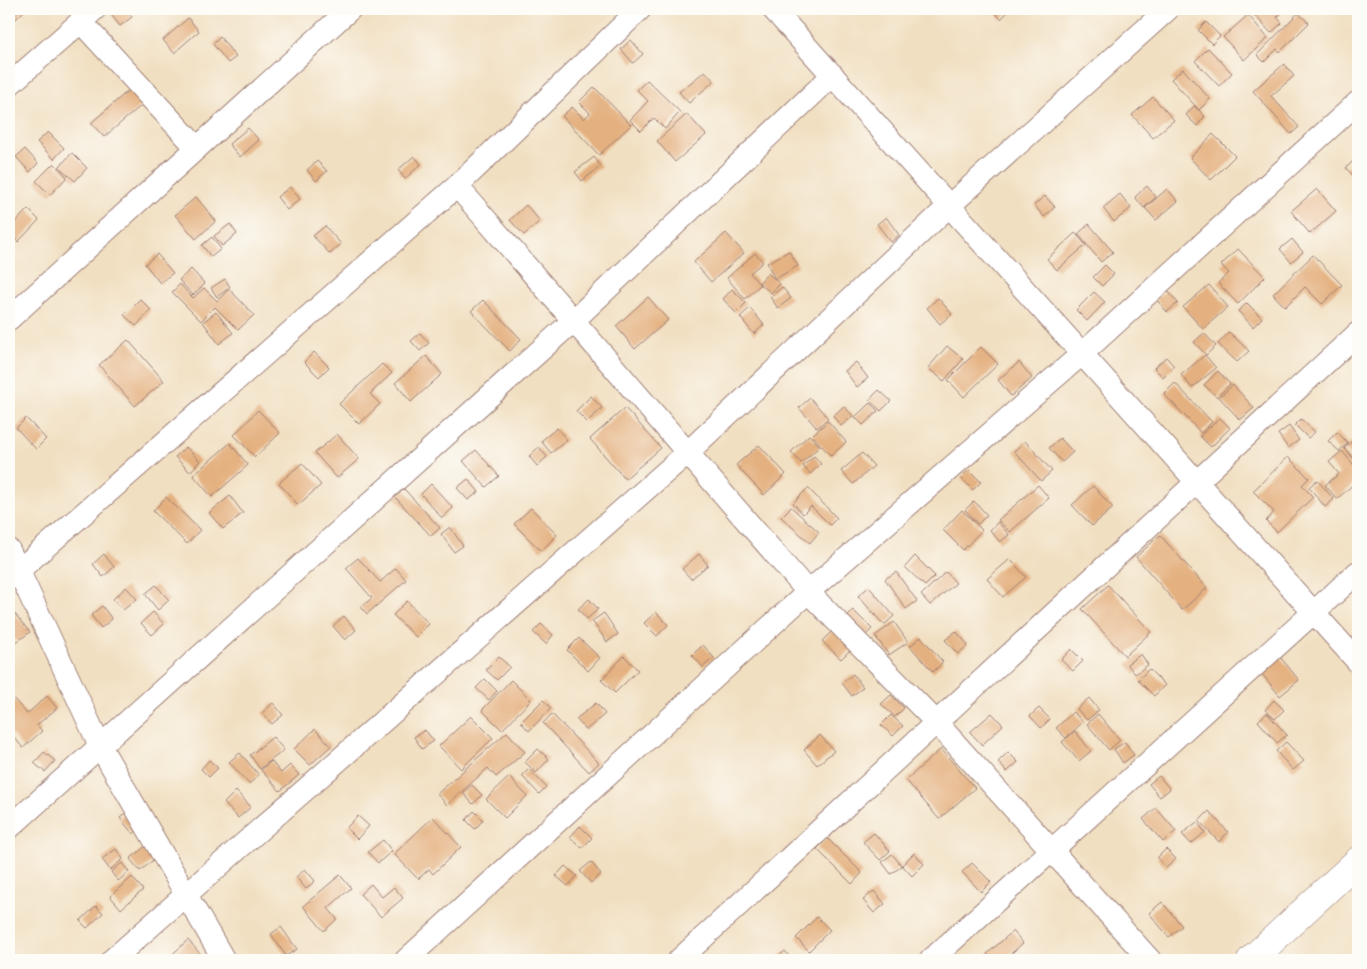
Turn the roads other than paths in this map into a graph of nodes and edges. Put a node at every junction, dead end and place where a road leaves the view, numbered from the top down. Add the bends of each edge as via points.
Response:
1 (350, 9) edge
2 (640, 9) edge
3 (774, 9) edge
4 (1168, 9) edge
5 (88, 15) edge
6 (833, 76) junction
7 (9, 84) edge
8 (1358, 102) edge
9 (197, 148) junction
10 (457, 186) junction
11 (949, 206) junction
12 (9, 319) edge
13 (573, 321) junction
14 (1357, 336) edge
15 (1083, 353) junction
16 (686, 454) junction
17 (1198, 482) junction
18 (9, 550) edge
19 (1358, 572) edge
20 (13, 575) edge
21 (808, 592) junction
22 (1315, 613) junction
23 (1358, 662) edge
24 (936, 722) junction
25 (100, 746) junction
26 (9, 828) edge
27 (1051, 850) junction
28 (1358, 861) edge
29 (187, 894) junction
30 (112, 960) edge
31 (224, 960) edge
32 (406, 960) edge
33 (679, 960) edge
34 (931, 960) edge
35 (1150, 960) edge
36 (1251, 960) edge

1 - 9 street
2 - 10 street
3 - 6 street
4 - 11 street
5 - 7 street
5 - 9 street
6 - 11 street
6 - 13 street
8 - 15 street
9 - 12 street
10 - 13 street
10 - 20 street
11 - 15 street
11 - 16 street
13 - 16 street
13 - 25 street
14 - 17 street
15 - 17 street
15 - 21 street
16 - 21 street
16 - 29 street
17 - 22 street
17 - 24 street
18 - 20 street
19 - 22 street
20 - 25 street
21 - 24 street
21 - 32 street
22 - 23 street
22 - 27 street
24 - 27 street
24 - 33 street
25 - 26 street
25 - 29 street
27 - 34 street
27 - 35 street
28 - 36 street
29 - 30 street
29 - 31 street

